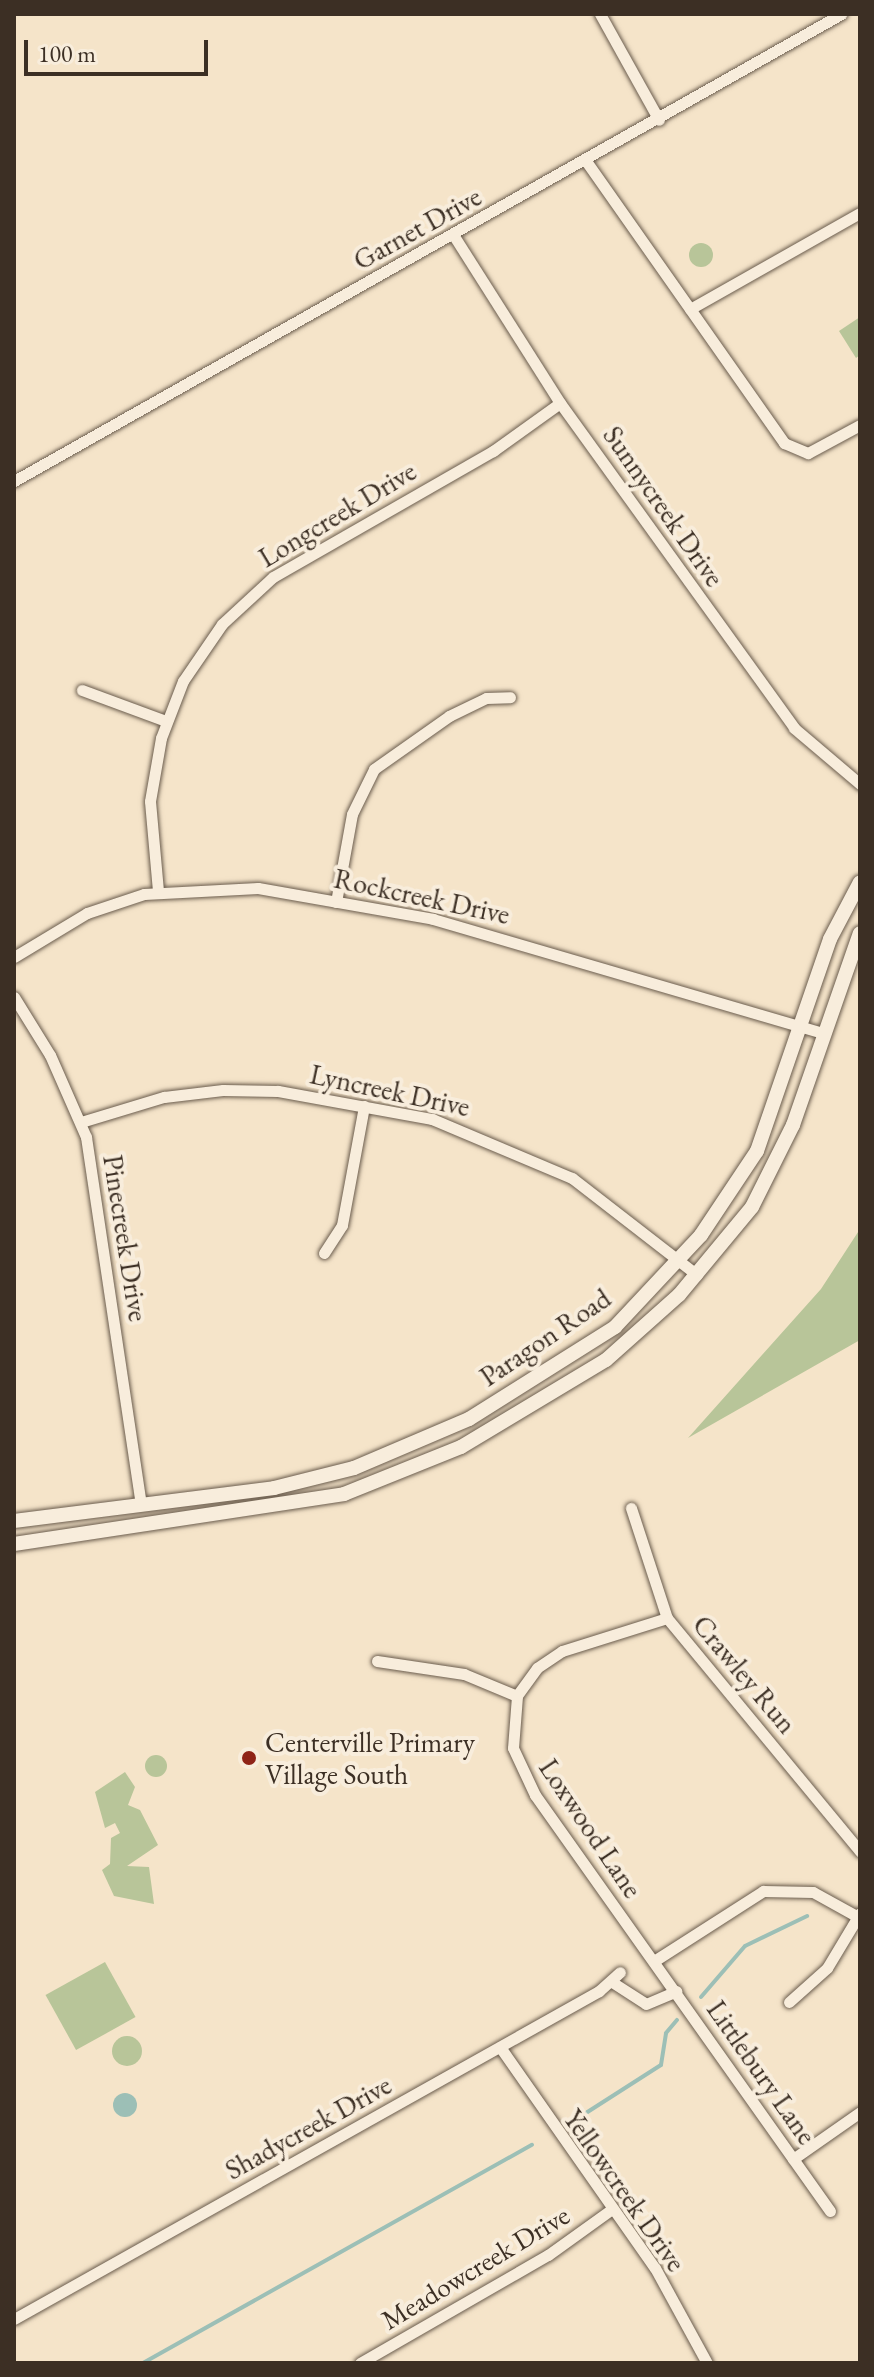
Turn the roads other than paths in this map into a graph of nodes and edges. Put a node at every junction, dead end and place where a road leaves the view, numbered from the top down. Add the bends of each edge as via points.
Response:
1 (600, 14) edge
2 (841, 14) edge
3 (659, 120) junction
4 (586, 161) junction
5 (860, 213) edge
6 (454, 236) junction
7 (690, 309) junction
8 (560, 403) junction
9 (860, 425) edge
10 (14, 481) edge
11 (82, 690) dead end
12 (510, 697) dead end
13 (166, 721) junction
14 (860, 784) edge
15 (860, 882) edge
16 (158, 891) junction
17 (336, 902) junction
18 (860, 933) edge
19 (14, 957) edge
20 (14, 997) edge
21 (801, 1021) junction
22 (822, 1033) junction
23 (364, 1106) junction
24 (81, 1122) junction
25 (324, 1253) dead end
26 (680, 1260) junction
27 (697, 1275) junction
28 (141, 1504) junction
29 (631, 1508) dead end
30 (14, 1521) edge
31 (14, 1544) edge
32 (667, 1618) junction
33 (377, 1661) dead end
34 (517, 1696) junction
35 (860, 1851) edge
36 (859, 1916) edge
37 (654, 1961) junction
38 (620, 1972) dead end
39 (612, 1982) junction
40 (676, 1991) junction
41 (789, 2002) dead end
42 (500, 2047) junction
43 (860, 2112) edge
44 (793, 2159) junction
45 (612, 2209) junction
46 (830, 2211) dead end
47 (14, 2319) edge
48 (360, 2363) edge
49 (707, 2363) edge

1 - 3 street
2 - 3 street, Garnet Drive
3 - 4 street, Garnet Drive
4 - 6 street, Garnet Drive
4 - 7 street
5 - 7 street
6 - 8 street, Sunnycreek Drive
6 - 10 street, Garnet Drive
7 - 9 street via 790,449 815,451
8 - 13 street, Longcreek Drive via 252,594 201,652
8 - 14 street, Sunnycreek Drive via 794,728
11 - 13 street
12 - 17 street via 486,698 449,716 374,769 352,814
13 - 16 street, Longcreek Drive via 150,801
15 - 21 street, Paragon Road via 830,939
16 - 17 street, Rockcreek Drive via 223,885
16 - 19 street, Rockcreek Drive via 87,913
17 - 21 street, Rockcreek Drive via 433,919
18 - 22 street, Paragon Road
20 - 24 street, Pinecreek Drive
21 - 22 street, Rockcreek Drive
21 - 26 street, Paragon Road via 757,1151
22 - 27 street, Paragon Road via 770,1174
23 - 24 street, Lyncreek Drive via 223,1090 164,1097
23 - 25 street via 342,1225
23 - 26 street, Lyncreek Drive via 432,1119 541,1162
24 - 28 street, Pinecreek Drive via 102,1217
26 - 27 street, Lyncreek Drive
26 - 28 street, Paragon Road via 583,1350 436,1436 311,1481
27 - 31 street, Paragon Road via 576,1382 398,1476 278,1507
28 - 30 street, Paragon Road
29 - 32 street, Crawley Run
32 - 34 street via 562,1651 537,1668
32 - 35 street, Crawley Run
33 - 34 street via 464,1674
34 - 37 street, Loxwood Lane via 511,1733 525,1779
36 - 37 street via 813,1892 763,1891
36 - 41 street via 827,1968
37 - 40 street, Littlebury Lane
38 - 39 street, Shadycreek Drive
39 - 40 street via 646,2004
39 - 42 street, Shadycreek Drive
40 - 44 street, Littlebury Lane
42 - 45 street, Yellowcreek Drive
42 - 47 street, Shadycreek Drive
43 - 44 street
44 - 46 street, Littlebury Lane
45 - 48 street, Meadowcreek Drive via 548,2255
45 - 49 street, Yellowcreek Drive

